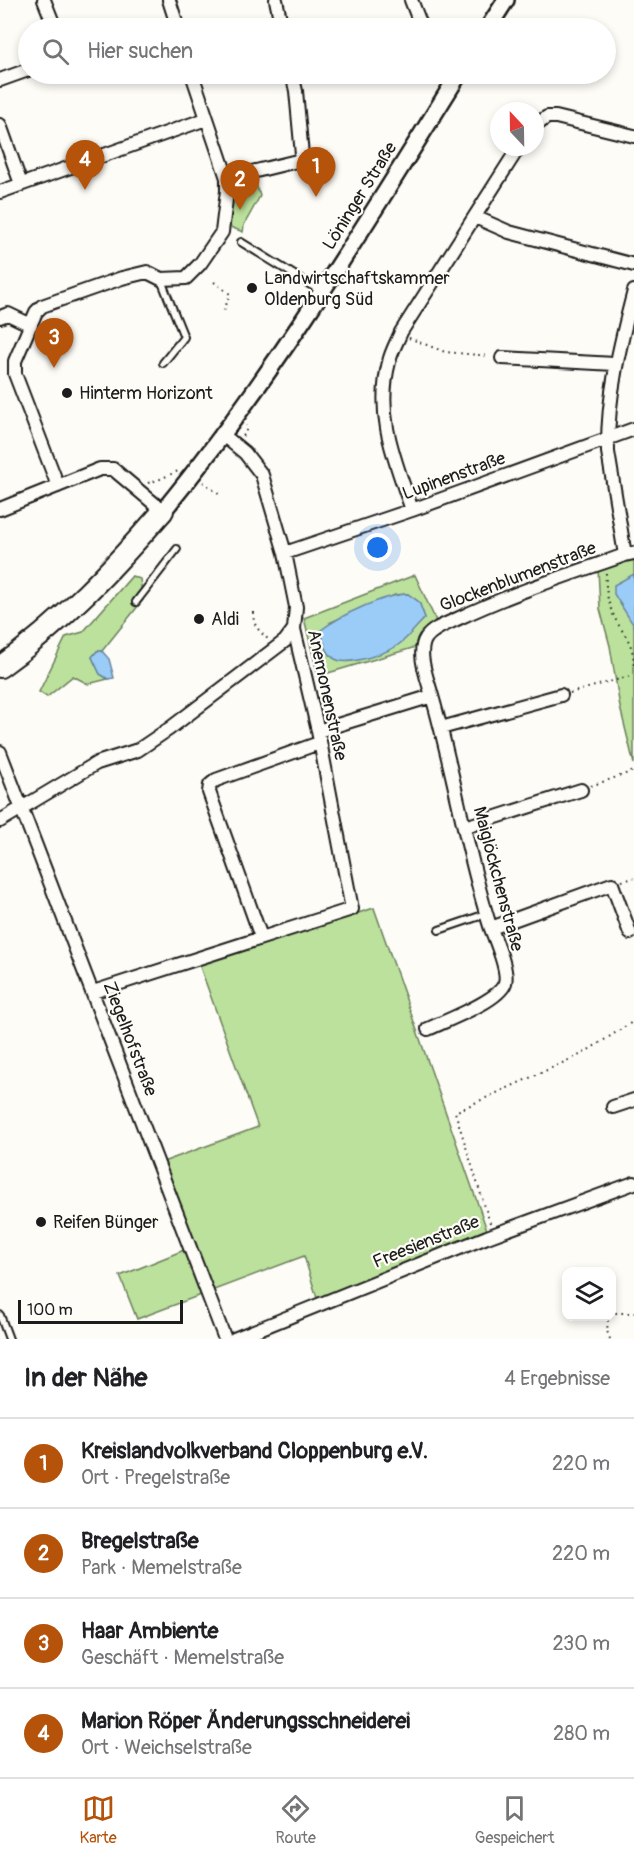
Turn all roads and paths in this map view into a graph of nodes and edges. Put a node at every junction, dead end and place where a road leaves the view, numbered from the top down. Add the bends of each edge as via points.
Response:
1 (44, 0) edge
2 (169, 0) edge
3 (276, 0) edge
4 (411, 0) edge
5 (506, 0) edge
6 (50, 18) edge
7 (175, 18) edge
8 (280, 18) edge
9 (418, 18) edge
10 (494, 18) edge
11 (18, 74) edge
12 (0, 80) edge
13 (195, 84) edge
14 (294, 84) edge
15 (453, 84) edge
16 (206, 119) junction
17 (544, 120) edge
18 (0, 124) edge
19 (634, 135) edge
20 (513, 156) edge
21 (227, 178) junction
22 (21, 184) junction
23 (0, 192) edge
24 (475, 217) junction
25 (241, 242) dead end
26 (634, 265) edge
27 (161, 279) junction
28 (214, 282) dead end
29 (634, 291) edge
30 (322, 292) junction
31 (224, 311) dead end
32 (0, 317) edge
33 (31, 325) junction
34 (400, 335) junction
35 (502, 358) joint
36 (163, 363) dead end
37 (615, 364) junction
38 (634, 429) edge
39 (223, 435) junction
40 (608, 438) junction
41 (202, 481) dead end
42 (58, 486) junction
43 (220, 495) dead end
44 (0, 509) edge
45 (412, 510) junction
46 (163, 511) junction
47 (177, 549) dead end
48 (285, 553) junction
49 (630, 554) edge
50 (605, 562) junction
51 (136, 602) dead end
52 (253, 612) dead end
53 (61, 618) junction
54 (294, 629) junction
55 (278, 647) junction
56 (0, 656) edge
57 (634, 665) edge
58 (0, 667) edge
59 (634, 675) edge
60 (561, 695) joint
61 (432, 696) junction
62 (441, 728) junction
63 (319, 737) junction
64 (0, 752) edge
65 (634, 771) edge
66 (580, 790) joint
67 (22, 808) junction
68 (0, 821) edge
69 (465, 827) junction
70 (486, 914) junction
71 (491, 928) junction
72 (439, 930) dead end
73 (630, 933) dead end
74 (261, 937) junction
75 (93, 992) junction
76 (634, 1021) edge
77 (428, 1029) dead end
78 (634, 1100) edge
79 (613, 1107) dead end
80 (634, 1182) edge
81 (494, 1234) junction
82 (616, 1313) edge
83 (634, 1313) edge
84 (0, 1315) edge
85 (608, 1321) edge
86 (9, 1339) edge
87 (225, 1339) edge
88 (234, 1339) edge
89 (610, 1339) edge

1 - 6 street
2 - 7 street
3 - 8 street
4 - 9 street
5 - 10 street
11 - 12 street
13 - 16 street
14 - 21 street via 302,155 297,161
15 - 30 street, Löninger Straße
16 - 21 street
16 - 22 street
17 - 19 street via 556,117
18 - 22 street
20 - 24 street
21 - 27 street via 222,232 186,278
22 - 23 street
24 - 26 street via 509,232
24 - 34 street
25 - 30 lane
27 - 33 street via 147,272 42,306
27 - 36 lane via 184,338
28 - 31 path via 230,294
29 - 37 street, Glockenblumenstraße
30 - 39 street, Löninger Straße
32 - 33 street via 9,314
33 - 42 street via 15,361 15,374
34 - 35 path via 445,352
34 - 45 street via 389,359 384,409 388,438
35 - 37 street
37 - 40 street, Glockenblumenstraße
38 - 40 street, Lupinenstraße
39 - 46 street, Löninger Straße
39 - 48 street, Anemonenstraße via 245,453 262,475
40 - 45 street, Lupinenstraße
40 - 49 street, Glockenblumenstraße
41 - 43 path
42 - 44 street
42 - 46 street via 100,469 112,469
45 - 48 street, Lupinenstraße
46 - 53 highway
47 - 51 lane
48 - 54 street, Anemonenstraße via 296,607
49 - 50 street, Glockenblumenstraße
50 - 57 path via 613,615 628,637
50 - 61 street, Glockenblumenstraße via 483,606 435,630 422,649
52 - 55 path via 256,629
53 - 56 highway
53 - 58 highway
54 - 55 street
54 - 63 street, Anemonenstraße
55 - 67 street via 138,750 97,763
59 - 60 path
60 - 62 street
61 - 62 street, Maiglöckchenstraße
61 - 63 street
62 - 69 street, Maiglöckchenstraße
63 - 74 street, Anemonenstraße via 352,909
63 - 74 street via 210,785 209,792
64 - 67 street, Ziegelhofstraße
65 - 66 path
66 - 69 street
67 - 68 street
67 - 75 street, Ziegelhofstraße
69 - 70 street, Maiglöckchenstraße
70 - 71 street, Maiglöckchenstraße
70 - 72 lane
71 - 73 street via 612,884
71 - 77 street, Maiglöckchenstraße via 505,971 506,981 501,990
74 - 75 street
75 - 87 street, Ziegelhofstraße
76 - 81 path via 582,1054 455,1112
78 - 79 street
80 - 81 street, Freesienstraße
81 - 88 street, Freesienstraße
82 - 83 path
84 - 86 lane
85 - 89 path

